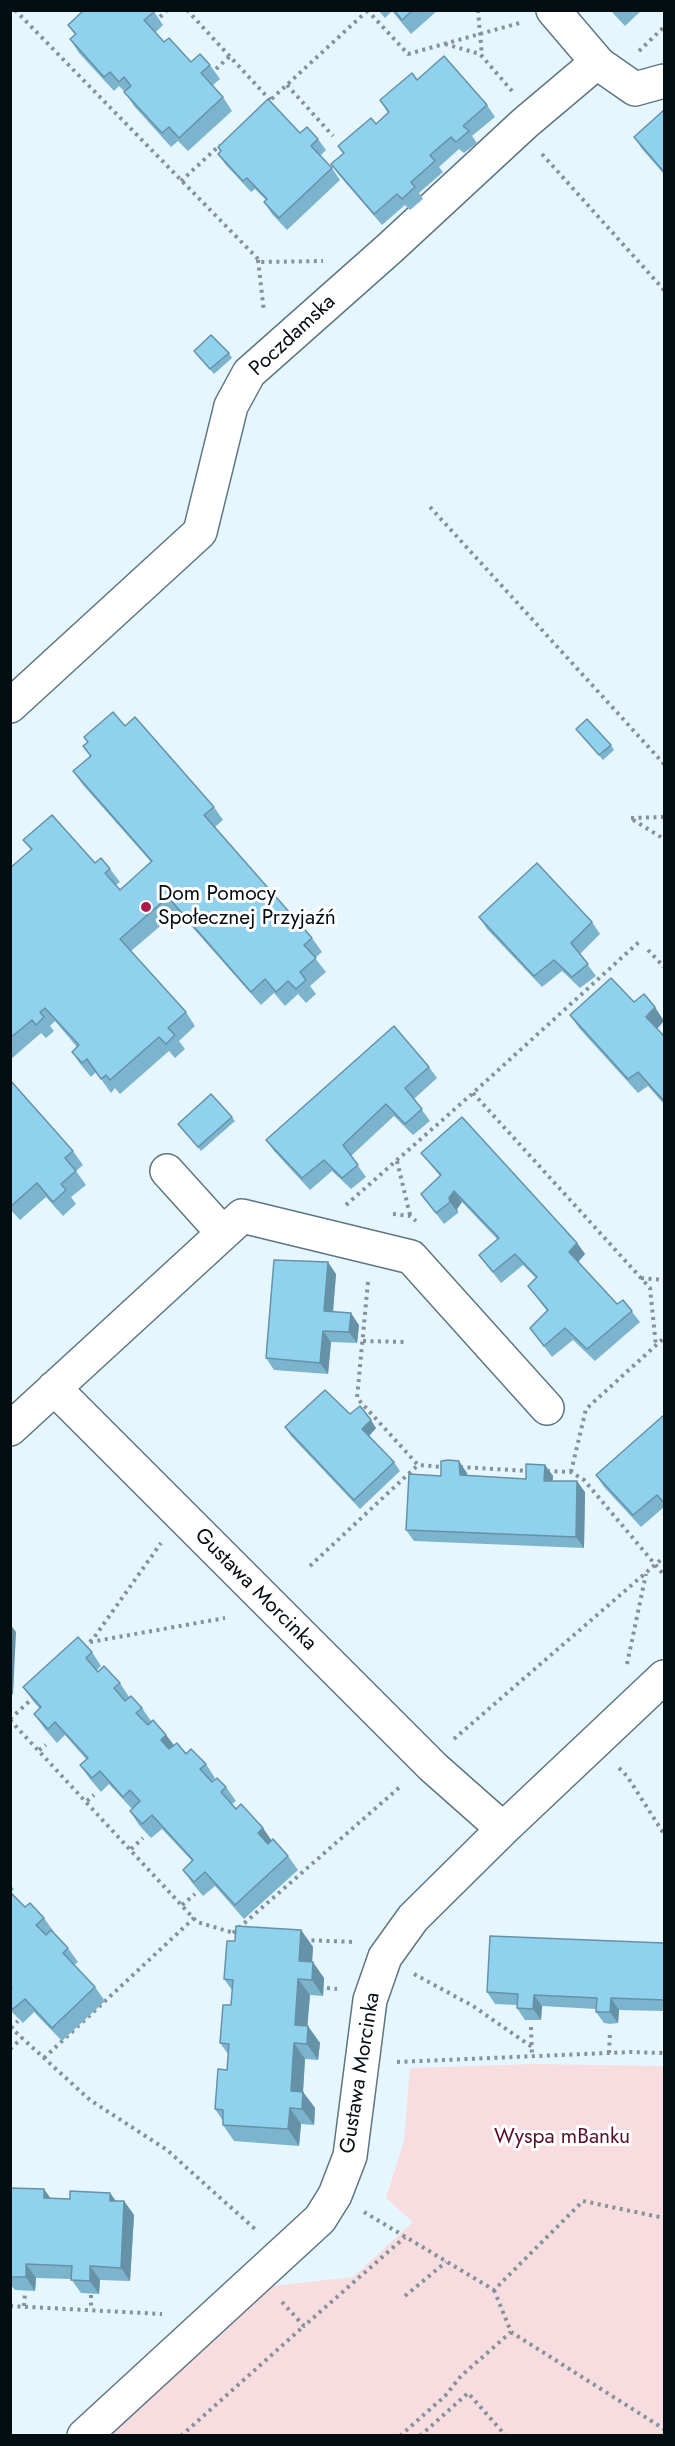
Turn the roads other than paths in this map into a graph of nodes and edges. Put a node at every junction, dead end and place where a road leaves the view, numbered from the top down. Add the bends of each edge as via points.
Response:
1 (542, 15) edge
2 (598, 64) junction
3 (664, 81) edge
4 (10, 706) edge
5 (167, 1171) dead end
6 (223, 1233) junction
7 (54, 1388) junction
8 (547, 1408) dead end
9 (10, 1429) edge
10 (657, 1691) edge
11 (503, 1829) junction
12 (84, 2436) edge

1 - 2 street
2 - 3 street via 635,89
2 - 4 street, Poczdamska via 518,113 390,248 249,373 231,406 200,532
5 - 6 street
6 - 7 street
6 - 8 street via 242,1216 411,1257
7 - 9 street
7 - 11 street, Gustawa Morcinka via 428,1762
10 - 11 street, Gustawa Morcinka
11 - 12 street, Gustawa Morcinka via 413,1918 385,1957 370,2000 350,2156 335,2195 320,2219

